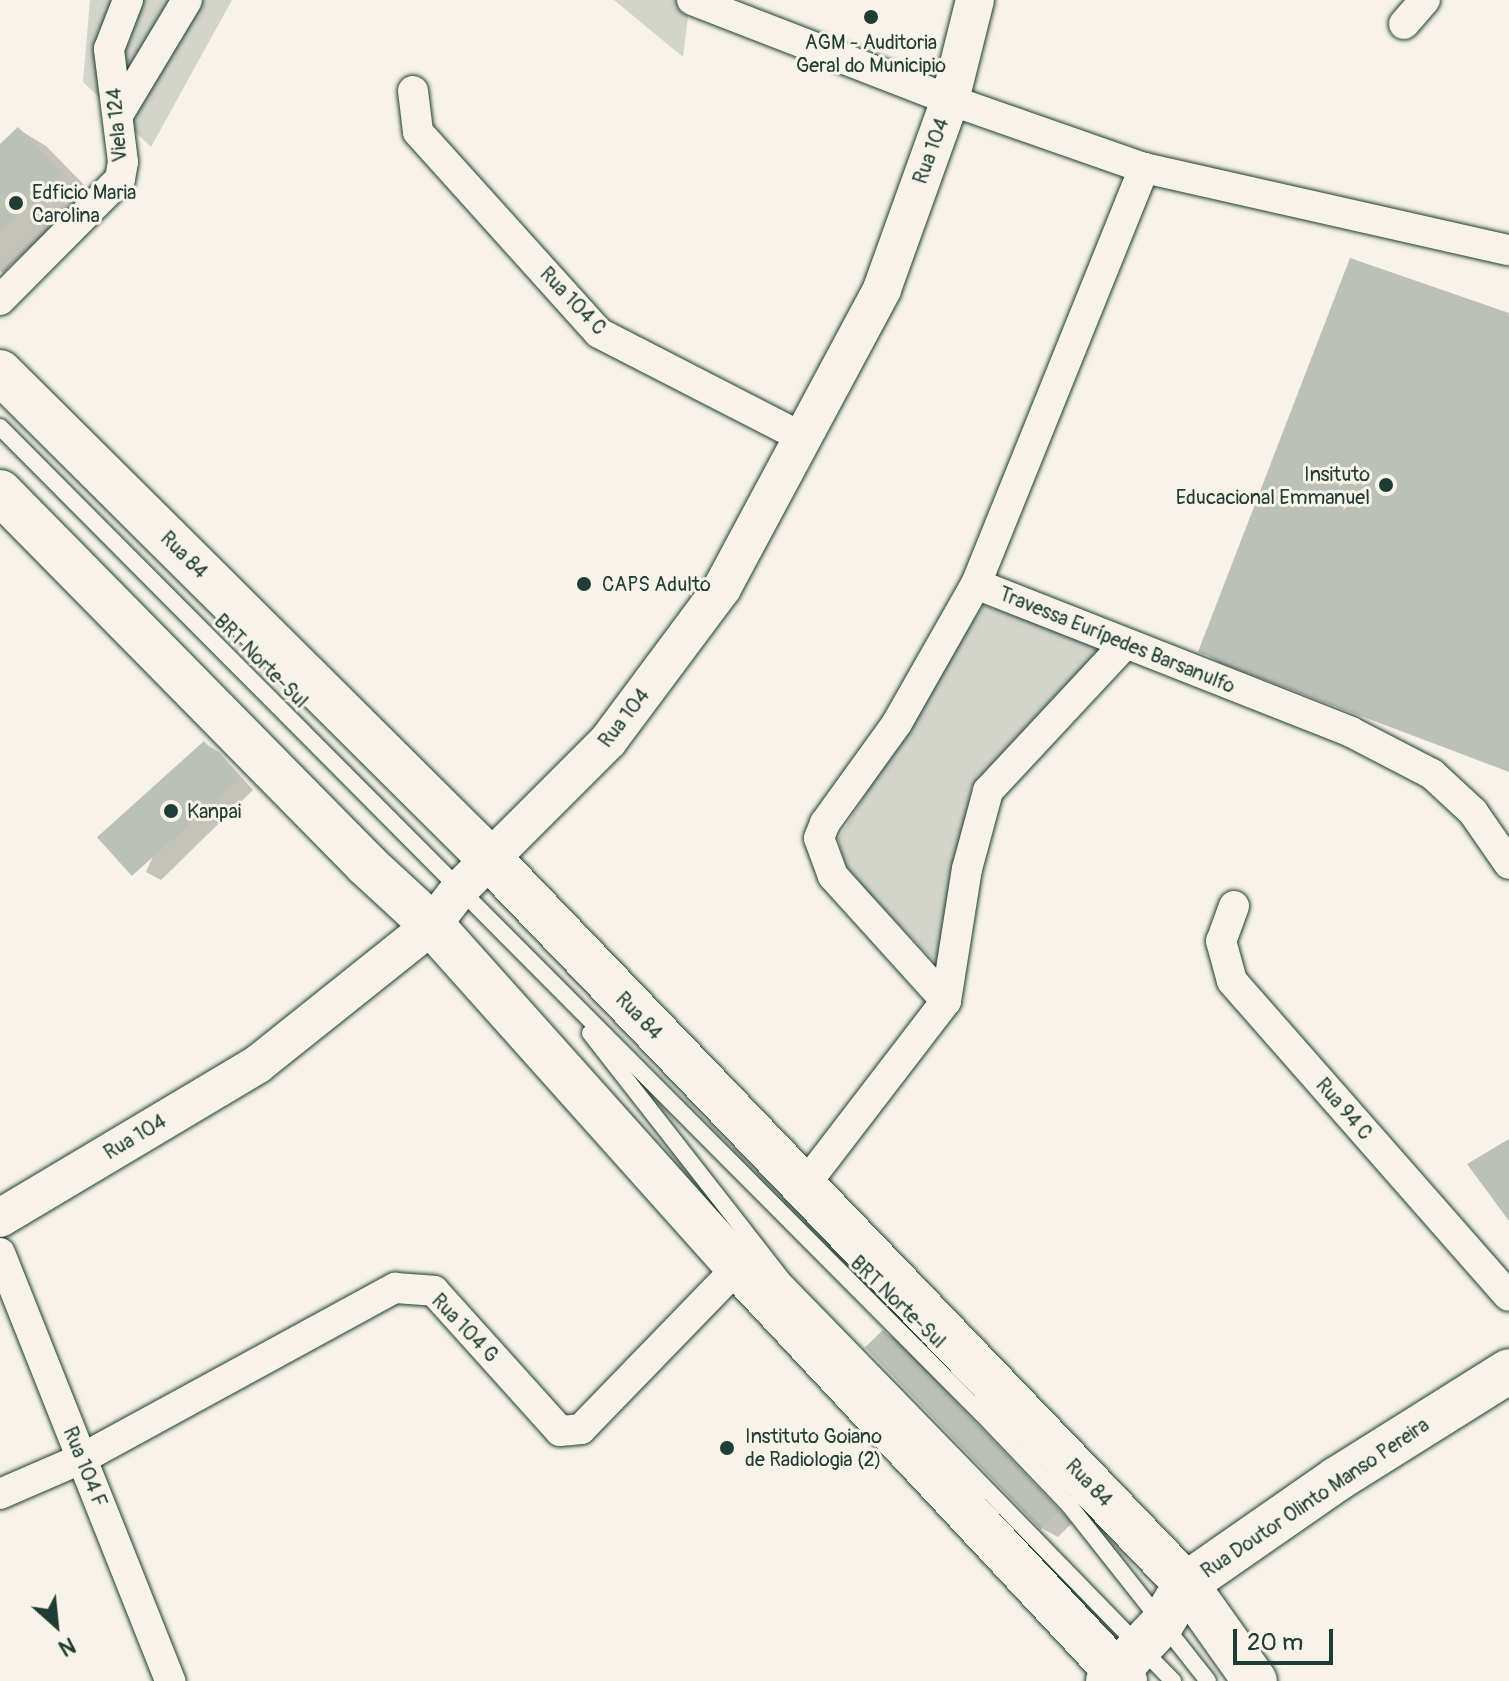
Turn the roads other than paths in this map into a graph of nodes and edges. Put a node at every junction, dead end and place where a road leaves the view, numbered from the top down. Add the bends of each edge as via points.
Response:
1 (128, 0) edge
2 (187, 0) edge
3 (975, 0) edge
4 (1425, 0) edge
5 (696, 3) edge
6 (1404, 24) dead end
7 (413, 91) dead end
8 (950, 100) junction
9 (118, 115) junction
10 (1144, 168) junction
11 (1509, 250) edge
12 (0, 300) edge
13 (0, 372) edge
14 (0, 427) edge
15 (803, 438) junction
16 (0, 492) edge
17 (976, 584) junction
18 (1125, 644) junction
19 (490, 859) junction
20 (1508, 861) edge
21 (459, 890) junction
22 (1234, 906) dead end
23 (432, 925) junction
24 (539, 968) junction
25 (946, 1001) junction
26 (804, 1186) junction
27 (0, 1218) edge
28 (0, 1253) edge
29 (738, 1267) junction
30 (1509, 1296) edge
31 (1509, 1371) edge
32 (81, 1459) junction
33 (0, 1494) edge
34 (1186, 1584) junction
35 (1130, 1662) edge
36 (170, 1681) edge
37 (1173, 1681) edge
38 (1208, 1681) edge
39 (1255, 1681) edge

1 - 9 street, Viela 124 via 109,49
2 - 9 street
3 - 8 street, Rua 104
4 - 6 street
5 - 8 street
7 - 15 street, Rua 104 C via 418,132 599,333
8 - 10 street
8 - 15 street, Rua 104 via 882,289
9 - 12 street, Viela 124 via 120,179
10 - 11 street
10 - 17 street, Travessa Eurípedes Barsanulfo
13 - 19 main road, Rua 84
14 - 21 lane, BRT Norte-Sul
15 - 19 street, Rua 104 via 722,588 608,741
16 - 23 main road
17 - 18 street, Travessa Eurípedes Barsanulfo
17 - 25 street via 897,723 819,838 833,876
18 - 20 street, Travessa Eurípedes Barsanulfo via 1351,732 1432,774 1473,812
18 - 25 street via 988,791 967,869
19 - 21 street, Rua 104
19 - 26 main road, Rua 84
21 - 23 street, Rua 104
21 - 24 lane, BRT Norte-Sul
22 - 30 street, Rua 94 C via 1221,941 1232,981
23 - 27 street, Rua 104 via 258,1064
23 - 29 main road
24 - 35 lane, BRT Norte-Sul via 782,1279
24 - 35 lane, BRT Norte-Sul via 1069,1505
25 - 26 street
26 - 34 main road, Rua 84
28 - 32 street, Rua 104 F
29 - 32 street, Rua 104 G via 581,1429 560,1431 434,1291 395,1288
29 - 35 main road
31 - 34 main road, Rua Doutor Olinto Manso Pereira via 1337,1479
32 - 33 street, Rua 104 G
32 - 36 street, Rua 104 F
34 - 35 main road, Rua Doutor Olinto Manso Pereira
34 - 39 main road, Rua 84
35 - 37 lane, BRT Norte-Sul
35 - 38 lane, BRT Norte-Sul

